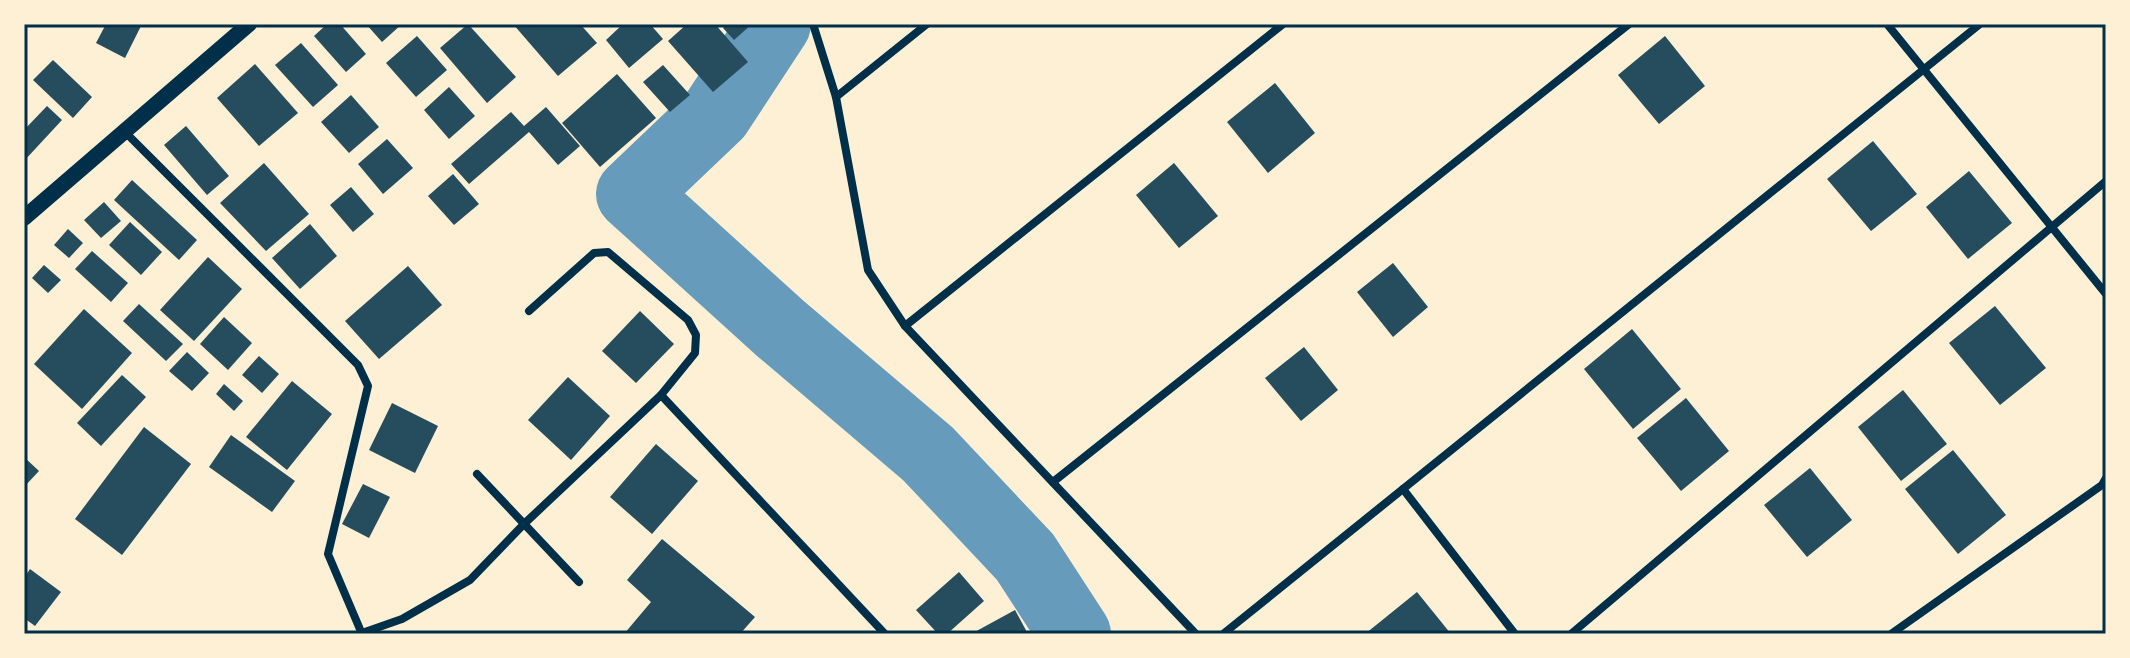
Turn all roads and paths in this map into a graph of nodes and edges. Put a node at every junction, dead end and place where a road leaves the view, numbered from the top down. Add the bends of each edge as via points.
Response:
1 (249, 24) edge
2 (813, 24) edge
3 (927, 24) edge
4 (1283, 24) edge
5 (1629, 24) edge
6 (1887, 24) edge
7 (1980, 24) edge
8 (1924, 69) junction
9 (836, 97) junction
10 (123, 130) junction
11 (2106, 181) edge
12 (24, 218) edge
13 (2051, 226) junction
14 (2106, 294) edge
15 (529, 311) dead end
16 (905, 326) junction
17 (661, 395) junction
18 (477, 474) dead end
19 (2106, 478) edge
20 (1053, 482) junction
21 (1403, 489) junction
22 (524, 524) junction
23 (579, 582) dead end
24 (362, 634) edge
25 (885, 634) edge
26 (1196, 634) edge
27 (1223, 634) edge
28 (1515, 634) edge
29 (1571, 634) edge
30 (1891, 634) edge

1 - 10 main road
2 - 9 street
3 - 9 street
4 - 16 street
5 - 20 street
6 - 8 street
7 - 8 street
8 - 13 street
8 - 21 street
9 - 16 street via 868,270
10 - 12 main road
10 - 24 street via 358,365 368,386 328,554
11 - 13 street
13 - 14 street
13 - 29 street
15 - 17 street via 594,253 608,252 688,320 696,335 695,353
16 - 20 street
17 - 22 street
17 - 25 street
18 - 22 street
19 - 30 street
20 - 26 street
21 - 27 street
21 - 28 street
22 - 23 street
22 - 24 street via 470,580 402,619

